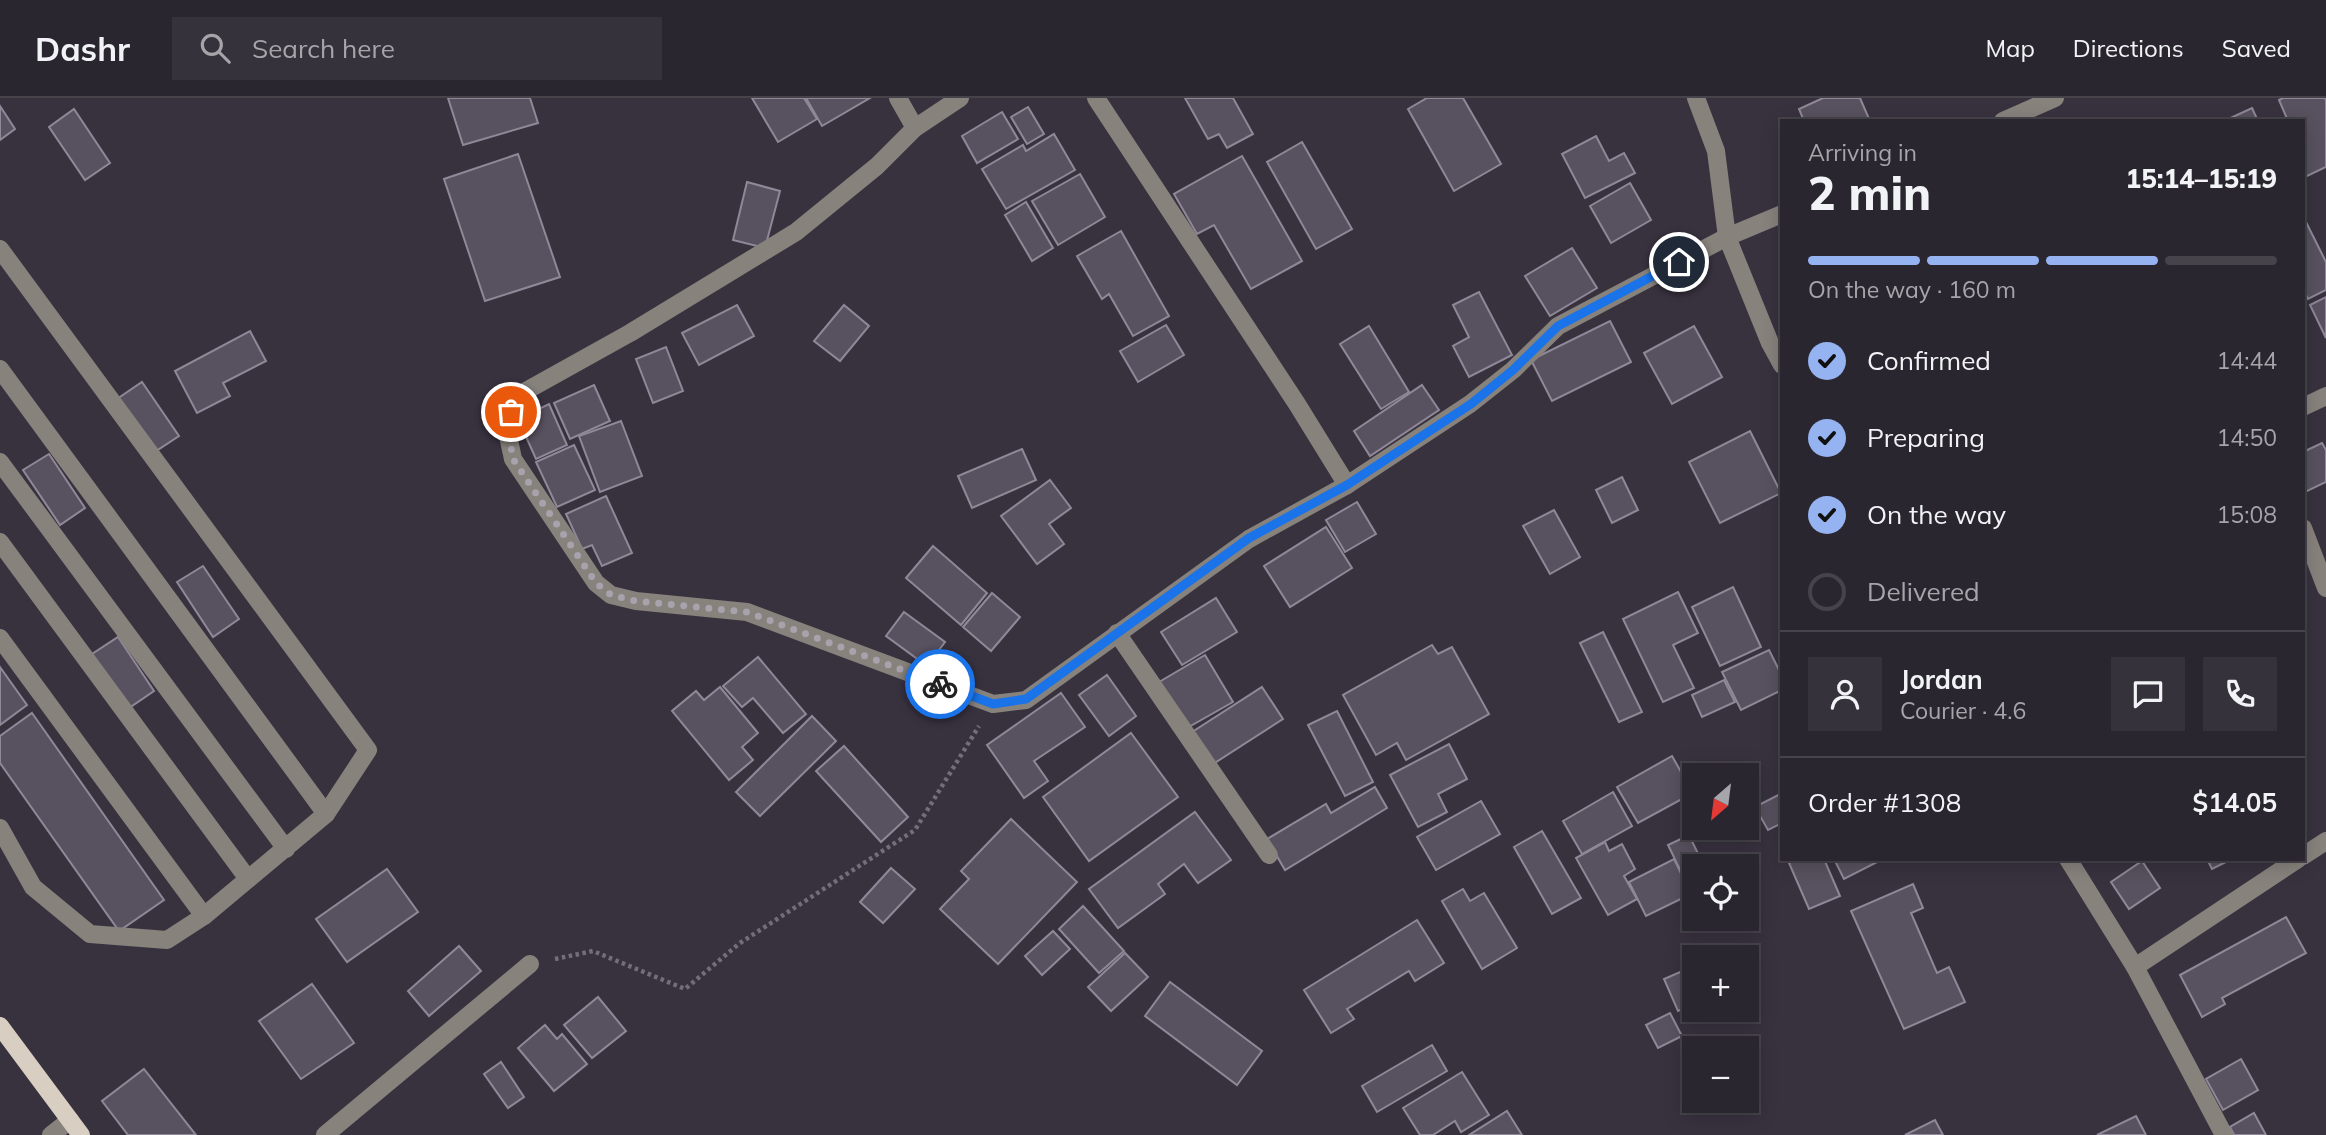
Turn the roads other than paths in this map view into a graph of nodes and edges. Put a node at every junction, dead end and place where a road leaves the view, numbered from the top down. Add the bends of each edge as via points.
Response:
1 (898, 98) edge
2 (960, 98) edge
3 (1096, 98) edge
4 (1696, 98) edge
5 (2055, 98) edge
6 (2008, 119) edge
7 (915, 128) junction
8 (1780, 215) edge
9 (1727, 237) junction
10 (0, 249) edge
11 (1780, 361) edge
12 (0, 369) edge
13 (2326, 396) edge
14 (2305, 406) edge
15 (0, 462) edge
16 (1347, 485) junction
17 (2305, 533) edge
18 (0, 542) edge
19 (2326, 589) edge
20 (1117, 634) junction
21 (0, 638) edge
22 (326, 814) junction
23 (0, 828) edge
24 (2326, 841) edge
25 (286, 849) junction
26 (1269, 855) dead end
27 (2305, 855) edge
28 (2069, 861) edge
29 (2295, 861) edge
30 (248, 879) junction
31 (204, 916) junction
32 (530, 964) road end
33 (2134, 967) junction
34 (0, 1026) edge
35 (70, 1120) junction
36 (51, 1135) edge
37 (81, 1135) edge
38 (325, 1135) edge
39 (2224, 1135) edge

1 - 7 street
2 - 7 street
3 - 16 street
4 - 9 street via 1716,151
5 - 6 street
7 - 20 street via 877,166 796,232 524,392 511,412 508,430 513,459 596,583 611,595 747,612 993,704 1026,699
8 - 9 street
9 - 11 street
9 - 16 street via 1558,326 1471,404
10 - 22 street via 368,750
12 - 22 street
13 - 14 street
15 - 25 street
16 - 20 street via 1249,538
17 - 19 street
18 - 30 street
20 - 26 street
21 - 31 street
22 - 25 street
23 - 31 street via 33,887 90,934 167,940
24 - 27 street
25 - 30 street
28 - 33 street
29 - 33 street
30 - 31 street
32 - 38 street
33 - 39 street
34 - 35 main road
35 - 36 street
35 - 37 main road

